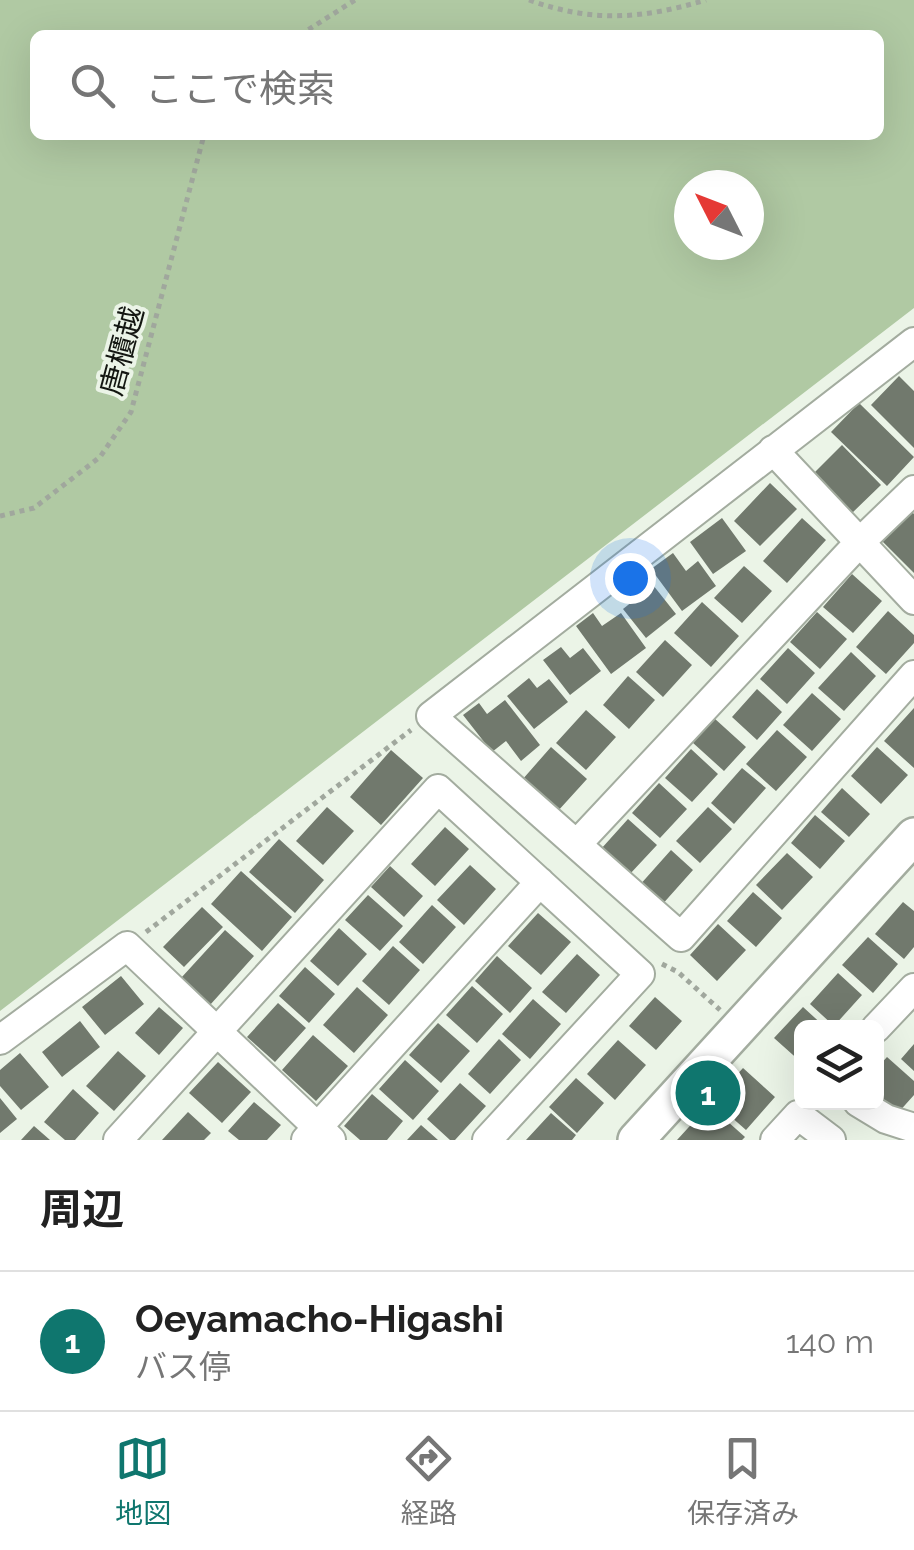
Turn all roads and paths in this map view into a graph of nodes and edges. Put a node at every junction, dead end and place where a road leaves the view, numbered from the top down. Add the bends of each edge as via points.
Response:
1 (355, 0) edge
2 (529, 0) edge
3 (706, 0) edge
4 (308, 30) edge
5 (203, 140) edge
6 (914, 342) edge
7 (773, 450) junction
8 (914, 490) edge
9 (0, 516) edge
10 (858, 544) junction
11 (914, 600) edge
12 (914, 676) edge
13 (431, 716) junction
14 (914, 836) edge
15 (577, 844) junction
16 (540, 882) junction
17 (127, 946) junction
18 (914, 988) edge
19 (884, 1020) edge
20 (218, 1032) junction
21 (0, 1040) edge
22 (871, 1110) edge
23 (914, 1128) edge
24 (318, 1136) edge
25 (118, 1140) edge
26 (488, 1140) edge
27 (636, 1140) edge
28 (775, 1140) edge
29 (831, 1140) edge

1 - 4 path
2 - 3 path via 618,18
5 - 9 path, 唐櫃越 via 130,412 100,457 34,508
6 - 7 street
7 - 10 street
7 - 13 street
8 - 10 street
10 - 11 street
10 - 15 street
12 - 15 street via 681,937
13 - 15 street
13 - 17 path
14 - 27 street
16 - 20 street via 438,790
16 - 24 street
16 - 26 street via 640,974
17 - 20 street
17 - 21 street
18 - 19 street
20 - 24 street
20 - 25 street
22 - 23 street
28 - 29 street via 798,1114

